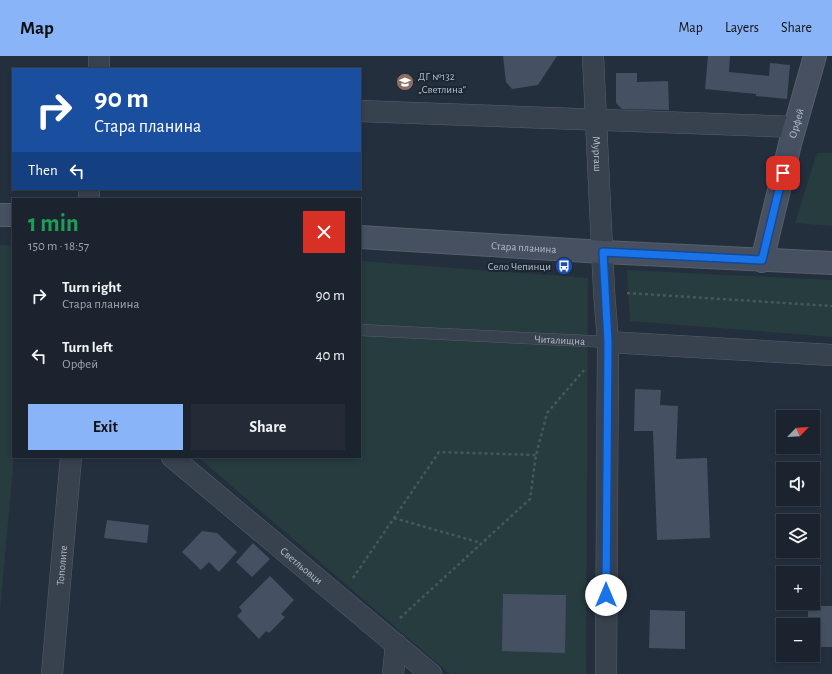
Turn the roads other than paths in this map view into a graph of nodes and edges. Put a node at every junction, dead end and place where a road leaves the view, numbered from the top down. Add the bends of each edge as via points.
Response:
1 (100, 56) edge
2 (593, 56) edge
3 (815, 56) edge
4 (99, 68) edge
5 (361, 111) edge
6 (597, 119) junction
7 (795, 127) junction
8 (0, 215) edge
9 (12, 216) edge
10 (361, 237) edge
11 (603, 252) junction
12 (762, 260) junction
13 (832, 263) edge
14 (361, 330) edge
15 (608, 342) junction
16 (832, 355) edge
17 (71, 458) edge
18 (173, 458) edge
19 (389, 639) junction
20 (52, 674) edge
21 (393, 674) edge
22 (431, 674) edge
23 (606, 674) edge

1 - 4 street
2 - 6 street, Мургаш
3 - 7 street, Орфей
5 - 6 street
6 - 7 street
6 - 11 street, Мургаш
7 - 12 street, Орфей
8 - 9 street
10 - 11 street, Стара планина
11 - 12 street, Стара планина
11 - 15 street, Мургаш
12 - 13 street, Стара планина
14 - 15 lane, Читалищна
15 - 16 street, Читалищна
15 - 23 street, Мургаш
17 - 20 street, Тополите
18 - 19 street, Светльовци
19 - 21 street
19 - 22 street, Светльовци

